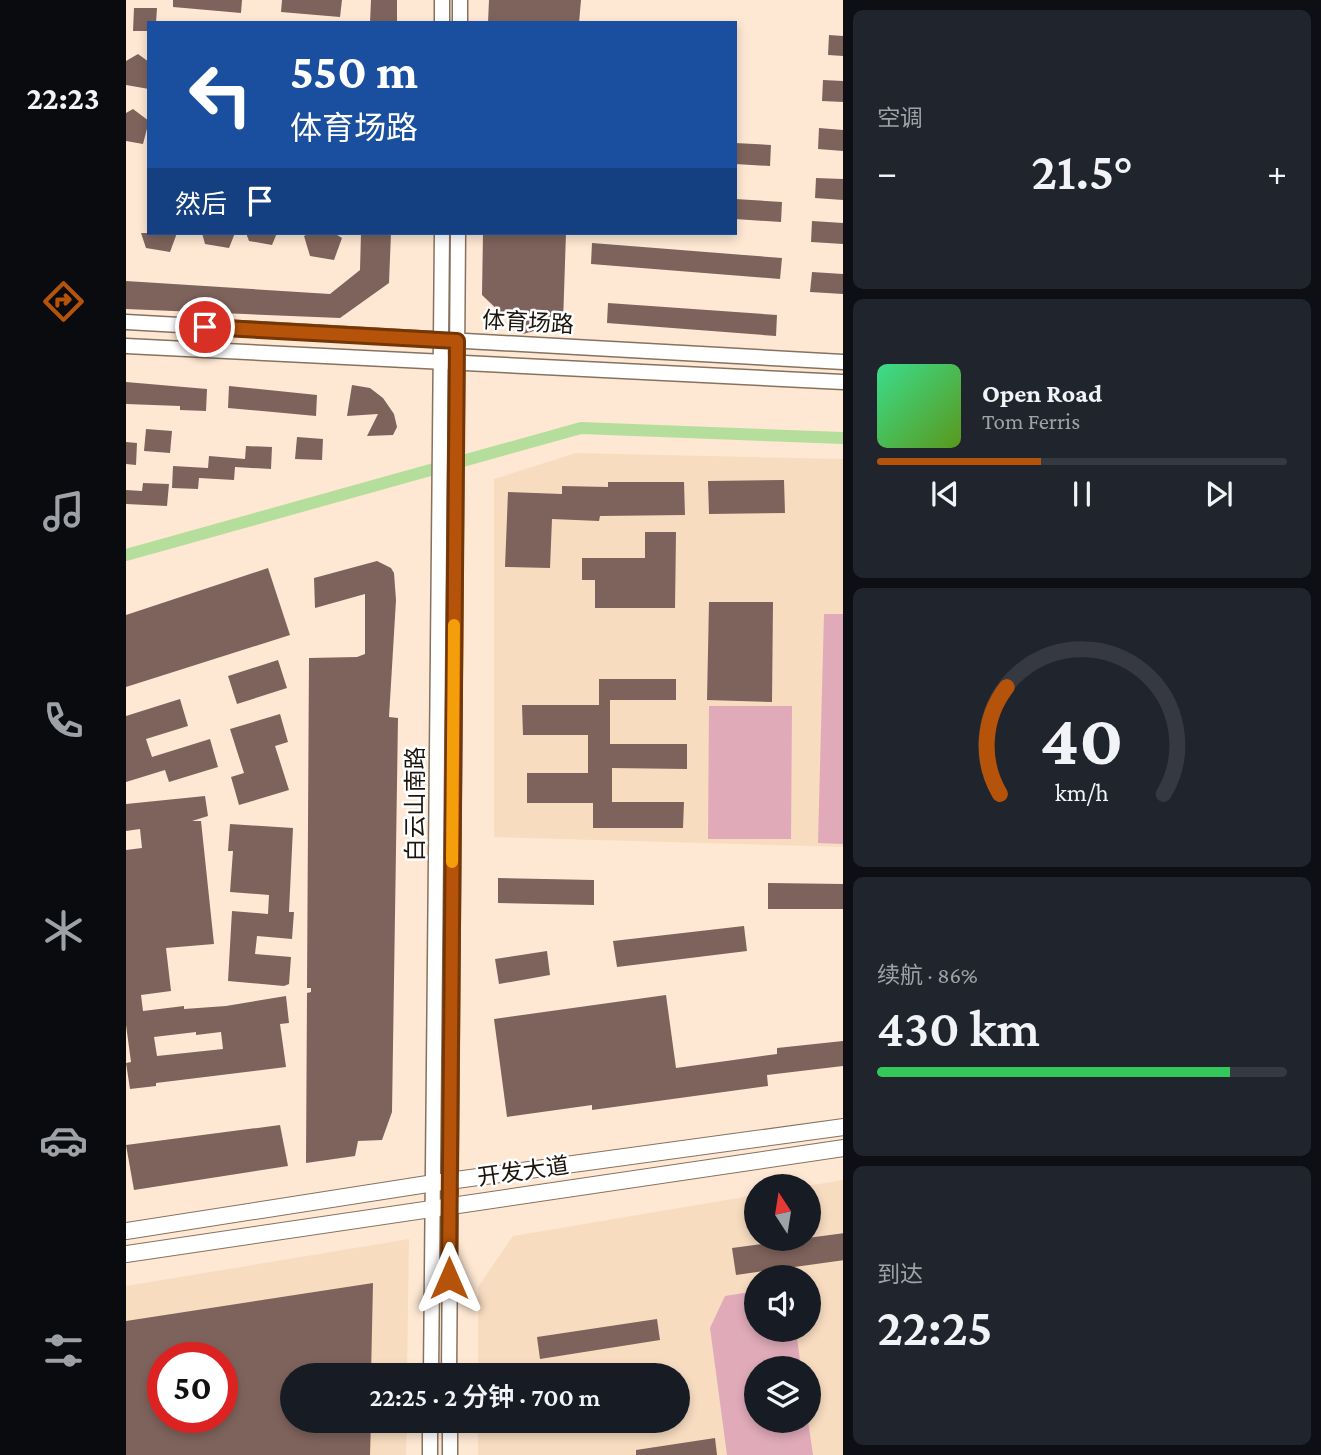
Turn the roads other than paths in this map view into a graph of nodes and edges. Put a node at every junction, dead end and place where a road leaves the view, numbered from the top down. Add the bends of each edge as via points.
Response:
1 (442, 0) edge
2 (460, 0) edge
3 (442, 21) edge
4 (460, 21) edge
5 (442, 235) edge
6 (458, 235) edge
7 (126, 322) edge
8 (441, 341) junction
9 (457, 341) junction
10 (126, 346) edge
11 (441, 362) junction
12 (457, 362) junction
13 (843, 362) edge
14 (843, 382) edge
15 (843, 1126) edge
16 (843, 1148) edge
17 (442, 1182) junction
18 (442, 1206) junction
19 (126, 1231) edge
20 (126, 1254) edge
21 (432, 1363) edge
22 (448, 1363) edge
23 (430, 1433) edge
24 (450, 1433) edge
25 (430, 1455) edge
26 (450, 1455) edge

1 - 3 main road
2 - 4 main road
5 - 8 main road, 白云山南路
6 - 9 main road, 白云山南路
7 - 8 main road, 体育场路
8 - 9 main road, 体育场路
8 - 11 main road, 白云山南路
9 - 12 main road, 白云山南路
9 - 13 main road, 体育场路
10 - 11 main road, 体育场路
11 - 12 main road, 体育场路
11 - 17 main road, 白云山南路
12 - 14 main road, 体育场路
12 - 17 main road, 白云山南路
15 - 17 main road, 开发大道
16 - 18 main road, 开发大道
17 - 18 main road, 白云山南路
17 - 19 main road, 开发大道
18 - 20 main road, 开发大道
18 - 21 main road, 白云山南路
18 - 22 main road, 白云山南路
23 - 25 main road
24 - 26 main road

